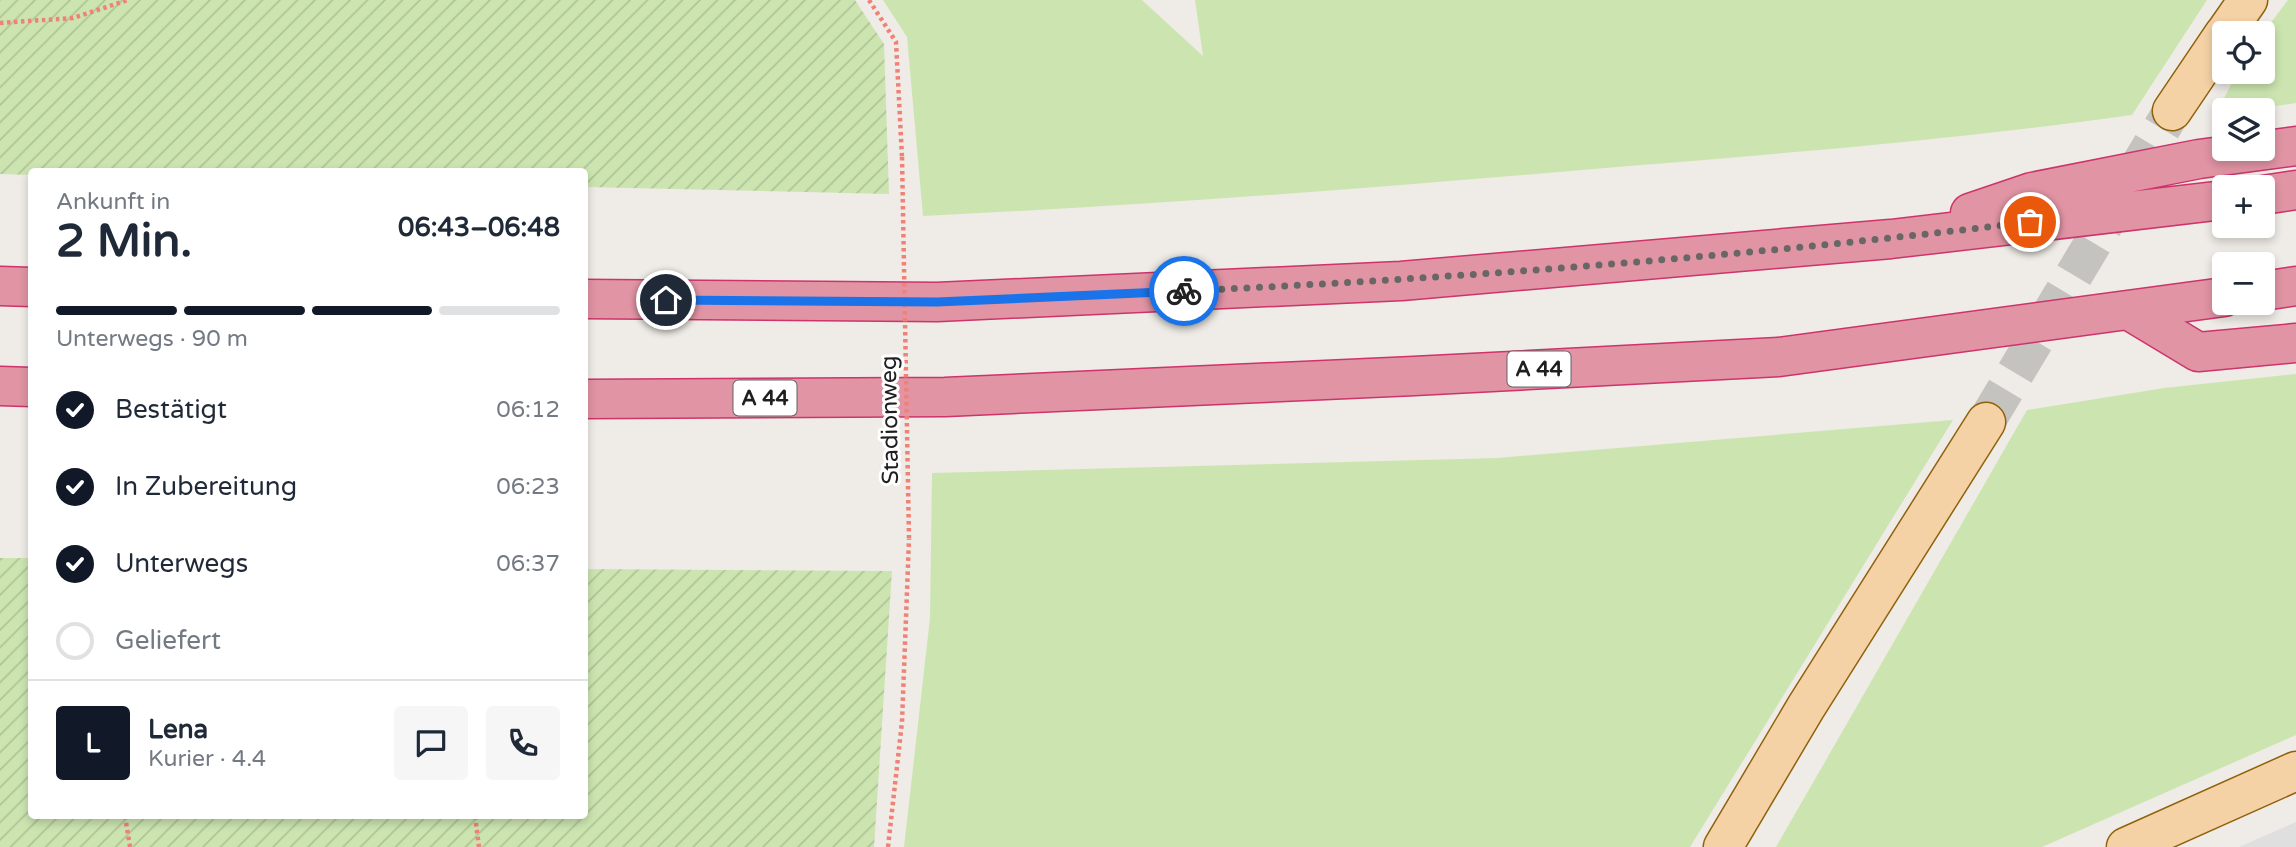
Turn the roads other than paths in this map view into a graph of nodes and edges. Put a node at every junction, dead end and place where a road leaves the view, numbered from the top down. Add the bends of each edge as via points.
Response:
1 (2248, 0) edge
2 (2233, 21) edge
3 (2212, 52) edge
4 (2172, 111) tunnel mouth
5 (2296, 146) edge
6 (2296, 190) edge
7 (2275, 193) edge
8 (2212, 201) edge
9 (1891, 239) junction
10 (0, 286) edge
11 (2296, 286) edge
12 (28, 287) edge
13 (2275, 289) edge
14 (588, 299) edge
15 (2212, 299) edge
16 (2130, 311) junction
17 (2296, 344) edge
18 (0, 386) edge
19 (28, 387) edge
20 (588, 399) edge
21 (1986, 422) tunnel mouth
22 (2296, 771) edge
23 (1724, 847) edge
24 (2126, 847) edge

1 - 2 main road
3 - 4 main road
5 - 9 highway via 2199,159 2032,192
6 - 7 highway
8 - 9 highway
9 - 14 highway via 1346,284 937,302
10 - 12 highway
11 - 13 highway
15 - 16 highway, A 44
16 - 17 highway via 2198,352
16 - 20 highway, A 44 via 1779,357 945,397
18 - 19 highway
21 - 23 main road via 1806,707
22 - 24 main road

